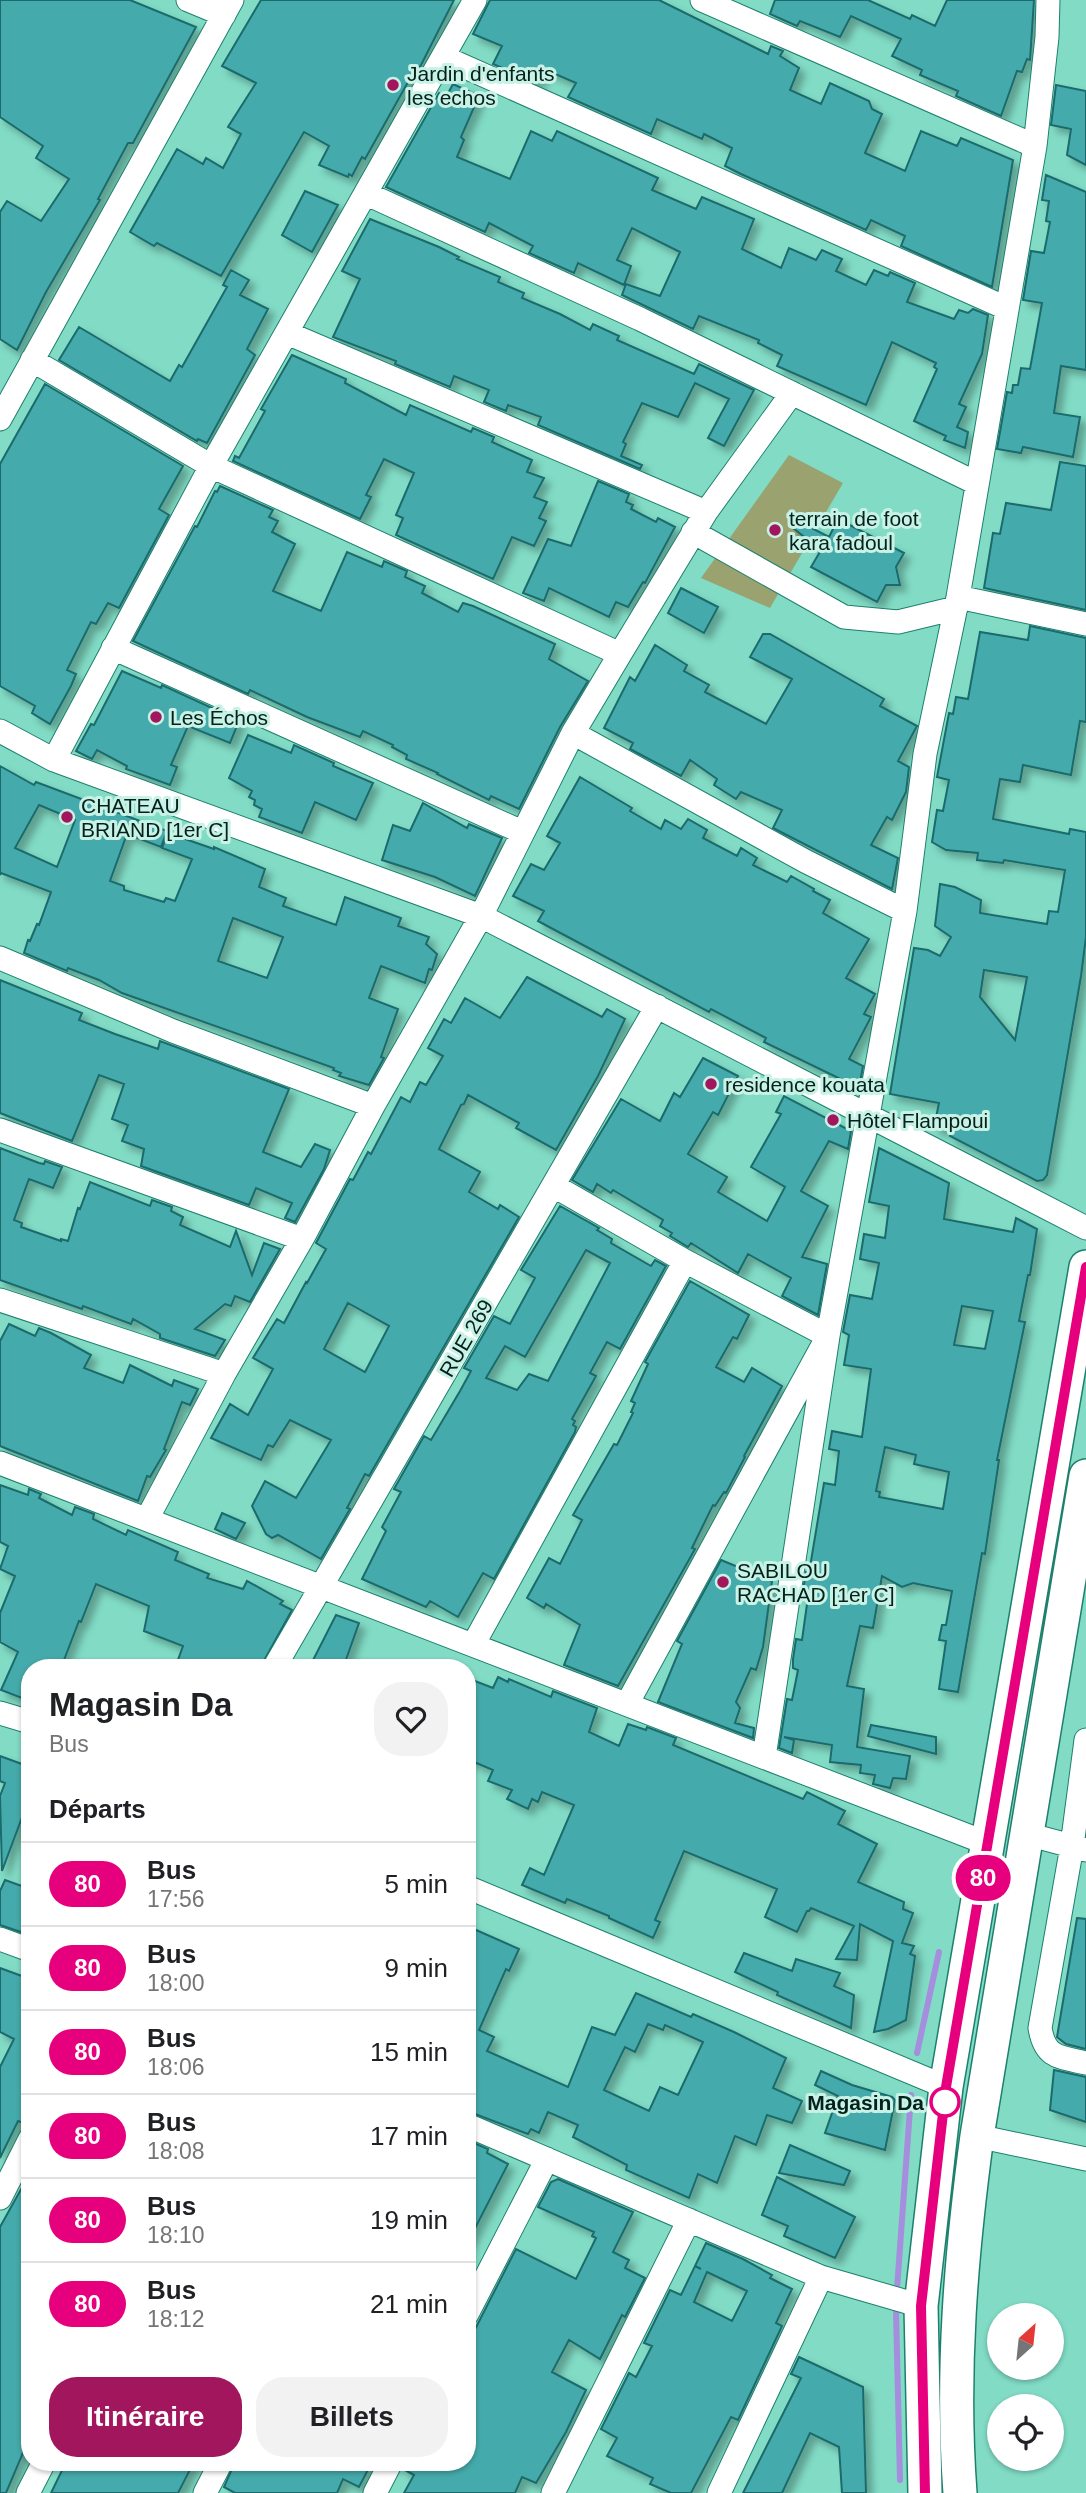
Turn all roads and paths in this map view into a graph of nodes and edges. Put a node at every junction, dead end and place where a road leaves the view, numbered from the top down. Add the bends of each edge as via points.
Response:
1 (188, 0) edge
2 (475, 0) edge
3 (702, 0) edge
4 (1048, 0) edge
5 (228, 8) edge
6 (443, 57) junction
7 (1035, 146) junction
8 (367, 194) junction
9 (1006, 308) junction
10 (287, 333) junction
11 (32, 360) junction
12 (792, 393) junction
13 (0, 419) edge
14 (211, 466) junction
15 (976, 483) junction
16 (706, 512) junction
17 (694, 531) junction
18 (957, 603) junction
19 (1086, 624) edge
20 (113, 648) junction
21 (620, 654) junction
22 (0, 731) edge
23 (573, 733) junction
24 (54, 760) junction
25 (522, 832) junction
26 (905, 911) junction
27 (481, 916) junction
28 (0, 958) edge
29 (657, 1006) junction
30 (373, 1106) junction
31 (868, 1115) junction
32 (0, 1130) edge
33 (554, 1186) junction
34 (1086, 1228) edge
35 (302, 1239) junction
36 (685, 1261) junction
37 (1086, 1267) edge
38 (0, 1300) edge
39 (828, 1336) junction
40 (224, 1374) junction
41 (0, 1463) edge
42 (1086, 1476) edge
43 (147, 1519) junction
44 (321, 1587) junction
45 (473, 1645) junction
46 (279, 1659) edge
47 (626, 1704) junction
48 (0, 1713) edge
49 (21, 1719) edge
50 (1086, 1740) edge
51 (764, 1757) junction
52 (1027, 1834) junction
53 (989, 1844) junction
54 (1079, 1848) edge
55 (476, 1891) edge
56 (0, 1939) edge
57 (21, 1947) edge
58 (1086, 2063) edge
59 (946, 2087) junction
60 (476, 2129) edge
61 (977, 2136) junction
62 (21, 2157) edge
63 (547, 2159) junction
64 (1086, 2159) edge
65 (0, 2198) edge
66 (689, 2220) junction
67 (821, 2277) junction
68 (476, 2297) edge
69 (921, 2306) junction
70 (39, 2471) edge
71 (216, 2471) edge
72 (386, 2471) edge
73 (28, 2493) edge
74 (205, 2493) edge
75 (375, 2493) edge
76 (554, 2493) edge
77 (719, 2493) edge
78 (925, 2493) edge
79 (960, 2493) edge

1 - 5 street
2 - 6 street
3 - 7 street
4 - 7 street
5 - 11 street
6 - 8 street
6 - 9 street
7 - 9 street
8 - 10 street
8 - 12 street
9 - 15 street
10 - 14 street
10 - 16 street
11 - 13 street
11 - 14 street
12 - 15 street
12 - 16 street
14 - 20 street
14 - 21 street
15 - 18 street
16 - 17 street
17 - 18 street via 844,617 898,622
17 - 21 street
18 - 19 street
18 - 26 street via 925,754
20 - 24 street
20 - 25 street
21 - 23 street
22 - 24 street
23 - 25 street
23 - 26 street
24 - 27 street
25 - 27 street
26 - 31 street
27 - 29 street
27 - 30 street
28 - 30 street via 173,1031
29 - 31 street
29 - 33 street, RUE 269
30 - 35 street
31 - 34 street
31 - 39 street
32 - 35 street
33 - 36 street
33 - 44 street, RUE 269
35 - 40 street
36 - 39 street
36 - 45 street
37 - 53 highway
38 - 40 street
39 - 47 street
39 - 51 street
40 - 43 street
41 - 43 street
42 - 52 highway
43 - 44 street
44 - 45 street
44 - 46 street, RUE 269
45 - 47 street
47 - 51 street
48 - 49 street
50 - 54 street
51 - 53 street
52 - 54 street
52 - 61 highway
53 - 59 highway
54 - 58 street via 1040,2028 1047,2051
55 - 59 street
56 - 57 street
59 - 69 highway
60 - 63 street
61 - 64 street
61 - 79 highway via 956,2350
62 - 65 street
63 - 66 street
63 - 68 street
66 - 67 street
66 - 76 street
67 - 69 street
67 - 77 street
69 - 78 highway
70 - 73 street
71 - 74 street
72 - 75 street

